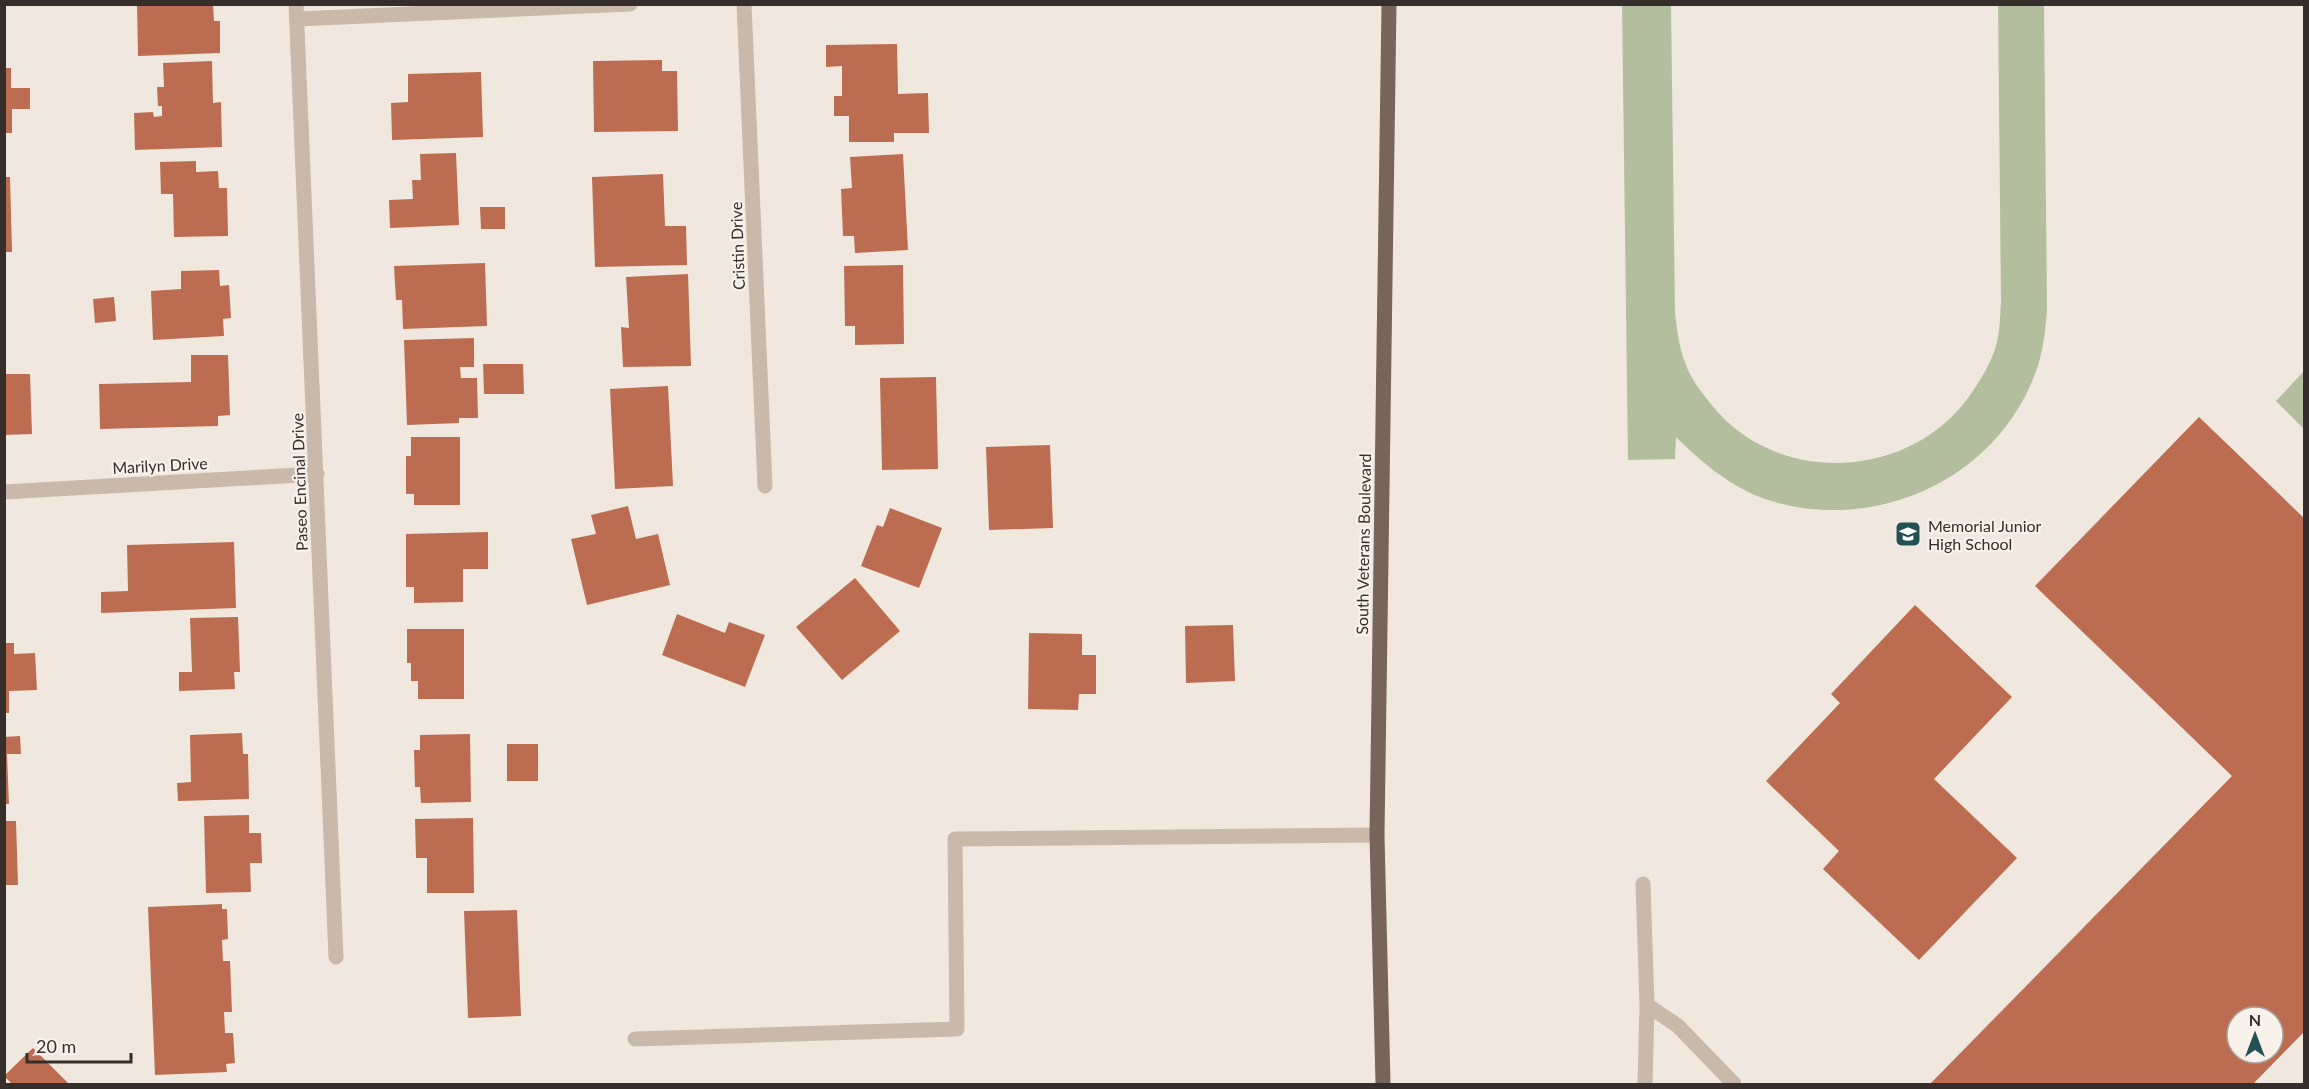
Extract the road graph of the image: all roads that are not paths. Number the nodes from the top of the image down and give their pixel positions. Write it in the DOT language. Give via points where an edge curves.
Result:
graph roads {
  1 [pos="630,4"];
  2 [pos="744,4"];
  3 [pos="1389,4"];
  4 [pos="296,12"];
  5 [pos="317,474"];
  6 [pos="765,486"];
  7 [pos="4,492"];
  8 [pos="1377,835"];
  9 [pos="1643,884"];
  10 [pos="336,957"];
  11 [pos="1647,1005"];
  12 [pos="635,1039"];
  13 [pos="1383,1084"];
  14 [pos="1646,1084"];
  15 [pos="1734,1084"];
  1 -- 4 [label="street"];
  2 -- 6 [label="street, Cristin Drive"];
  3 -- 8 [label="main road, South Veterans Boulevard"];
  4 -- 5 [label="street, Paseo Encinal Drive"];
  5 -- 7 [label="street, Marilyn Drive"];
  5 -- 10 [label="street, Paseo Encinal Drive"];
  8 -- 12 [label="street" via="955,839 957,1029"];
  8 -- 13 [label="main road, South Veterans Boulevard"];
  9 -- 11 [label="street"];
  11 -- 14 [label="street"];
  11 -- 15 [label="street" via="1678,1026"];
}
